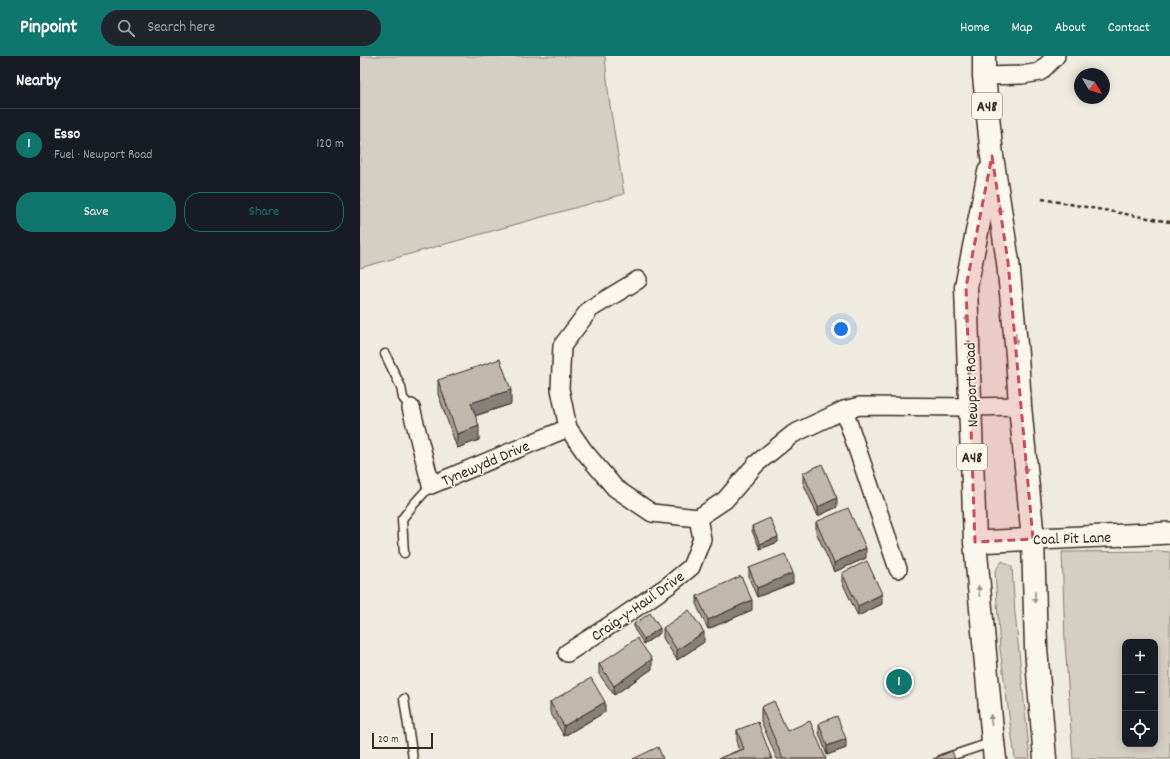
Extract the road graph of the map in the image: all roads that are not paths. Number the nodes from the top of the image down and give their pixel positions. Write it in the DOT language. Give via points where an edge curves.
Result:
graph roads {
  1 [pos="1056,56"];
  2 [pos="984,66"];
  3 [pos="992,156"];
  4 [pos="638,280"];
  5 [pos="385,354"];
  6 [pos="1020,406"];
  7 [pos="971,407"];
  8 [pos="411,408"];
  9 [pos="844,410"];
  10 [pos="568,428"];
  11 [pos="431,485"];
  12 [pos="698,518"];
  13 [pos="1170,533"];
  14 [pos="1033,539"];
  15 [pos="975,542"];
  16 [pos="404,553"];
  17 [pos="898,569"];
  18 [pos="567,652"];
  19 [pos="404,699"];
  20 [pos="994,750"];
  21 [pos="413,759"];
  22 [pos="942,759"];
  23 [pos="1045,759"];
  1 -- 2 [label="street" via="1040,72 1022,75"];
  2 -- 3 [label="main road, Newport Road / A48"];
  3 -- 6 [label="main road, Newport Road / A48, one-way" via="1008,262"];
  7 -- 3 [label="main road, Newport Road / A48, one-way" via="966,287"];
  4 -- 10 [label="street" via="590,309 562,346 560,389"];
  5 -- 8 [label="lane" via="401,387 403,398"];
  6 -- 7 [label="street"];
  6 -- 14 [label="main road, Newport Road / A48, one-way"];
  7 -- 9 [label="street" via="860,406"];
  7 -- 15 [label="main road, Newport Road / A48"];
  8 -- 11 [label="street, Tynewydd Drive"];
  9 -- 12 [label="street" via="793,434 756,464 725,500"];
  9 -- 17 [label="street"];
  10 -- 11 [label="street, Tynewydd Drive"];
  10 -- 12 [label="street" via="615,488 652,513"];
  11 -- 16 [label="lane" via="402,519"];
  12 -- 18 [label="street, Craig-y-Haul Drive" via="702,539 691,567 669,585"];
  13 -- 14 [label="street, Coal Pit Lane"];
  14 -- 15 [label="street, Coal Pit Lane"];
  14 -- 23 [label="main road, Newport Road / A48, one-way" via="1036,648"];
  20 -- 15 [label="main road, Newport Road / A48, one-way"];
  19 -- 21 [label="lane"];
  20 -- 22 [label="lane"];
}
